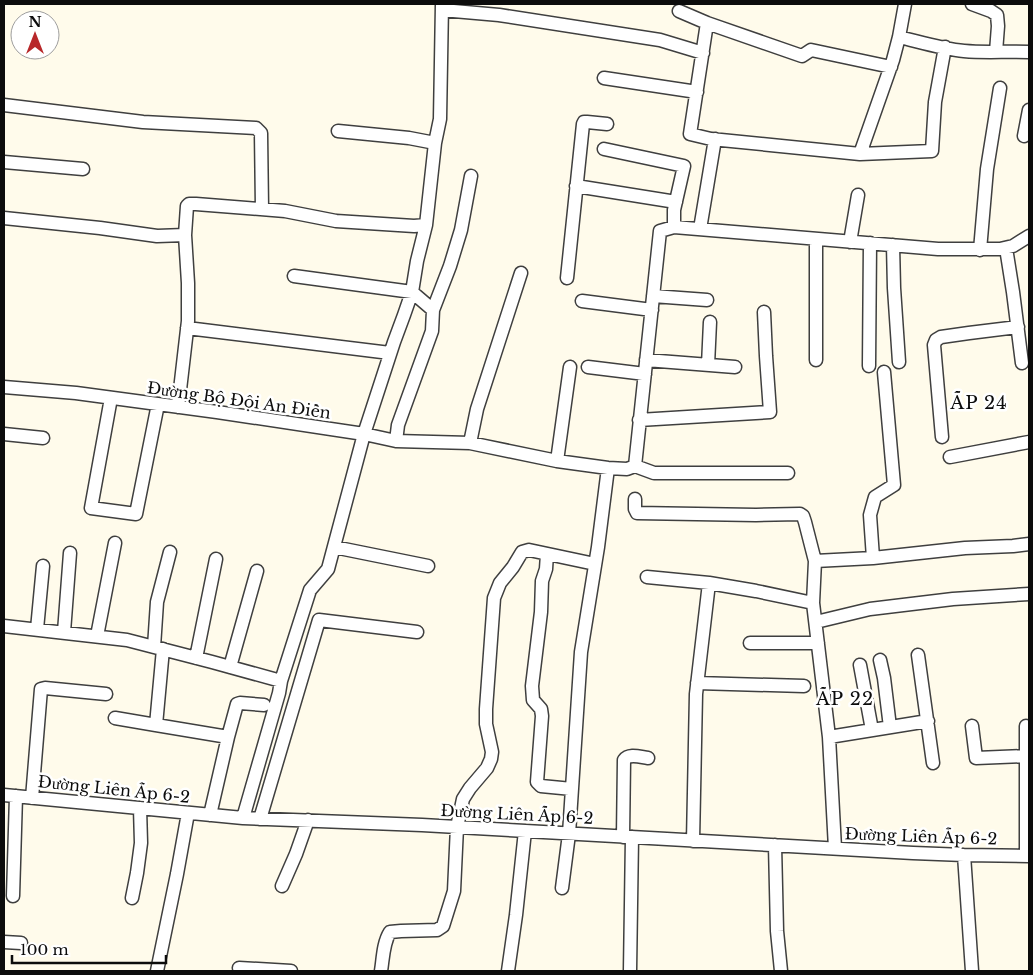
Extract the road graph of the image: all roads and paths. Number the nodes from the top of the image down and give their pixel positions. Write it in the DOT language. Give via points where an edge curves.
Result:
graph roads {
  1 [pos="905,4"];
  2 [pos="972,4"];
  3 [pos="442,7"];
  4 [pos="679,11"];
  5 [pos="707,23"];
  6 [pos="899,37"];
  7 [pos="945,47"];
  8 [pos="996,52"];
  9 [pos="1029,52"];
  10 [pos="703,53"];
  11 [pos="891,67"];
  12 [pos="604,78"];
  13 [pos="1000,88"];
  14 [pos="698,92"];
  15 [pos="4,105"];
  16 [pos="1029,110"];
  17 [pos="607,124"];
  18 [pos="338,131"];
  19 [pos="1024,136"];
  20 [pos="715,139"];
  21 [pos="435,143"];
  22 [pos="604,149"];
  23 [pos="860,154"];
  24 [pos="4,162"];
  25 [pos="83,169"];
  26 [pos="471,176"];
  27 [pos="576,186"];
  28 [pos="858,195"];
  29 [pos="676,202"];
  30 [pos="262,209"];
  31 [pos="4,218"];
  32 [pos="426,225"];
  33 [pos="674,227"];
  34 [pos="700,229"];
  35 [pos="185,235"];
  36 [pos="1029,236"];
  37 [pos="816,239"];
  38 [pos="850,242"];
  39 [pos="870,243"];
  40 [pos="893,245"];
  41 [pos="1006,248"];
  42 [pos="980,250"];
  43 [pos="521,274"];
  44 [pos="294,276"];
  45 [pos="567,278"];
  46 [pos="412,292"];
  47 [pos="653,296"];
  48 [pos="707,300"];
  49 [pos="582,301"];
  50 [pos="433,310"];
  51 [pos="652,310"];
  52 [pos="764,312"];
  53 [pos="710,322"];
  54 [pos="1018,327"];
  55 [pos="187,328"];
  56 [pos="390,353"];
  57 [pos="646,360"];
  58 [pos="816,360"];
  59 [pos="899,362"];
  60 [pos="1022,363"];
  61 [pos="708,365"];
  62 [pos="869,366"];
  63 [pos="570,367"];
  64 [pos="588,367"];
  65 [pos="735,367"];
  66 [pos="884,372"];
  67 [pos="644,374"];
  68 [pos="4,387"];
  69 [pos="111,398"];
  70 [pos="158,404"];
  71 [pos="178,407"];
  72 [pos="640,420"];
  73 [pos="4,434"];
  74 [pos="364,434"];
  75 [pos="942,437"];
  76 [pos="43,438"];
  77 [pos="396,441"];
  78 [pos="1029,442"];
  79 [pos="470,443"];
  80 [pos="950,457"];
  81 [pos="556,461"];
  82 [pos="635,466"];
  83 [pos="608,468"];
  84 [pos="788,473"];
  85 [pos="635,499"];
  86 [pos="115,543"];
  87 [pos="1029,544"];
  88 [pos="334,547"];
  89 [pos="70,552"];
  90 [pos="170,552"];
  91 [pos="547,554"];
  92 [pos="873,558"];
  93 [pos="216,559"];
  94 [pos="814,561"];
  95 [pos="595,564"];
  96 [pos="43,566"];
  97 [pos="428,566"];
  98 [pos="257,571"];
  99 [pos="647,577"];
  100 [pos="709,583"];
  101 [pos="1029,594"];
  102 [pos="813,603"];
  103 [pos="816,622"];
  104 [pos="4,626"];
  105 [pos="37,629"];
  106 [pos="64,632"];
  107 [pos="417,632"];
  108 [pos="97,636"];
  109 [pos="750,643"];
  110 [pos="818,643"];
  111 [pos="159,648"];
  112 [pos="918,655"];
  113 [pos="196,658"];
  114 [pos="880,660"];
  115 [pos="860,665"];
  116 [pos="230,667"];
  117 [pos="281,682"];
  118 [pos="698,683"];
  119 [pos="804,686"];
  120 [pos="106,694"];
  121 [pos="264,706"];
  122 [pos="115,718"];
  123 [pos="928,721"];
  124 [pos="156,725"];
  125 [pos="972,726"];
  126 [pos="1026,726"];
  127 [pos="890,727"];
  128 [pos="872,730"];
  129 [pos="228,737"];
  130 [pos="828,737"];
  131 [pos="1026,756"];
  132 [pos="648,758"];
  133 [pos="933,764"];
  134 [pos="572,789"];
  135 [pos="10,796"];
  136 [pos="32,798"];
  137 [pos="140,808"];
  138 [pos="188,813"];
  139 [pos="210,815"];
  140 [pos="243,818"];
  141 [pos="260,819"];
  142 [pos="308,820"];
  143 [pos="457,827"];
  144 [pos="525,831"];
  145 [pos="569,834"];
  146 [pos="628,837"];
  147 [pos="694,840"];
  148 [pos="775,845"];
  149 [pos="834,848"];
  150 [pos="964,855"];
  151 [pos="1028,856"];
  152 [pos="282,886"];
  153 [pos="562,888"];
  154 [pos="13,896"];
  155 [pos="132,898"];
  156 [pos="4,942"];
  157 [pos="21,943"];
  158 [pos="239,968"];
  159 [pos="157,971"];
  160 [pos="270,971"];
  161 [pos="292,971"];
  162 [pos="381,971"];
  163 [pos="508,971"];
  164 [pos="630,971"];
  165 [pos="781,971"];
  166 [pos="972,971"];
  1 -- 6 [label="street"];
  2 -- 8 [label="street" via="997,15"];
  3 -- 10 [label="street" via="660,40"];
  3 -- 21 [label="street" via="440,119"];
  4 -- 5 [label="street"];
  5 -- 10 [label="street"];
  5 -- 11 [label="street" via="802,56 811,50"];
  6 -- 7 [label="street"];
  6 -- 11 [label="street"];
  7 -- 8 [label="street"];
  7 -- 23 [label="street" via="935,102 932,151"];
  8 -- 9 [label="street"];
  10 -- 14 [label="street"];
  11 -- 23 [label="street"];
  12 -- 14 [label="street"];
  13 -- 42 [label="street" via="987,169"];
  14 -- 20 [label="street" via="690,134"];
  15 -- 30 [label="street" via="143,122 256,128 261,133"];
  16 -- 19 [label="street"];
  17 -- 27 [label="street" via="583,124"];
  18 -- 21 [label="street"];
  20 -- 23 [label="street"];
  20 -- 34 [label="street"];
  21 -- 32 [label="street"];
  22 -- 29 [label="street" via="684,166"];
  24 -- 25 [label="street"];
  26 -- 50 [label="street" via="461,230"];
  27 -- 29 [label="street"];
  27 -- 45 [label="street"];
  28 -- 38 [label="street"];
  29 -- 33 [label="street"];
  30 -- 32 [label="street" via="336,221"];
  30 -- 35 [label="street" via="189,204"];
  31 -- 35 [label="street" via="157,236"];
  32 -- 46 [label="street"];
  33 -- 34 [label="street"];
  33 -- 47 [label="street" via="660,231"];
  34 -- 37 [label="street"];
  35 -- 55 [label="street"];
  36 -- 41 [label="street"];
  37 -- 38 [label="street"];
  37 -- 58 [label="street"];
  38 -- 39 [label="street"];
  39 -- 40 [label="street"];
  39 -- 62 [label="street"];
  40 -- 42 [label="street"];
  40 -- 59 [label="street"];
  41 -- 42 [label="street"];
  41 -- 54 [label="street"];
  43 -- 79 [label="street" via="477,409"];
  44 -- 46 [label="street"];
  46 -- 50 [label="street"];
  46 -- 56 [label="street"];
  47 -- 48 [label="street"];
  47 -- 51 [label="street"];
  49 -- 51 [label="street"];
  50 -- 77 [label="street" via="432,331 398,425"];
  51 -- 57 [label="street"];
  52 -- 72 [label="street" via="770,412"];
  53 -- 61 [label="street"];
  54 -- 60 [label="street"];
  54 -- 75 [label="street" via="951,336 934,342"];
  55 -- 56 [label="street"];
  55 -- 71 [label="street"];
  56 -- 74 [label="street"];
  57 -- 61 [label="street"];
  57 -- 67 [label="street"];
  61 -- 65 [label="street"];
  63 -- 81 [label="street"];
  64 -- 67 [label="street"];
  66 -- 92 [label="street" via="894,486 875,497 870,515"];
  67 -- 72 [label="street"];
  68 -- 69 [label="street, Đường Bộ Đội An Điền"];
  69 -- 70 [label="street, Đường Bộ Đội An Điền"];
  69 -- 70 [label="street" via="92,508 136,514"];
  70 -- 71 [label="street, Đường Bộ Đội An Điền"];
  71 -- 74 [label="street, Đường Bộ Đội An Điền"];
  72 -- 82 [label="street"];
  73 -- 76 [label="street"];
  74 -- 77 [label="street, Đường Bộ Đội An Điền"];
  74 -- 88 [label="street"];
  77 -- 79 [label="street, Đường Bộ Đội An Điền"];
  78 -- 80 [label="street"];
  79 -- 81 [label="street, Đường Bộ Đội An Điền"];
  81 -- 83 [label="street, Đường Bộ Đội An Điền"];
  82 -- 83 [label="street, Đường Bộ Đội An Điền"];
  82 -- 84 [label="street, Đường Bộ Đội An Điền" via="654,472"];
  83 -- 95 [label="street"];
  85 -- 94 [label="street" via="637,513 800,514 805,522"];
  86 -- 108 [label="street"];
  87 -- 92 [label="street" via="956,548"];
  88 -- 97 [label="street"];
  88 -- 117 [label="street" via="328,569 310,590"];
  89 -- 106 [label="street"];
  90 -- 111 [label="street" via="157,602"];
  91 -- 95 [label="street"];
  91 -- 134 [label="street" via="533,680 534,700 542,716 537,782 540,786"];
  91 -- 143 [label="street" via="522,551 498,587 486,709 492,755 487,768 465,794"];
  92 -- 94 [label="street"];
  93 -- 113 [label="street"];
  94 -- 102 [label="street"];
  95 -- 134 [label="street" via="581,652"];
  96 -- 105 [label="street"];
  98 -- 116 [label="street"];
  99 -- 100 [label="street"];
  100 -- 102 [label="street"];
  100 -- 118 [label="street"];
  101 -- 103 [label="street" via="870,609"];
  102 -- 103 [label="street"];
  103 -- 110 [label="street"];
  104 -- 105 [label="street"];
  105 -- 106 [label="street"];
  106 -- 108 [label="street"];
  107 -- 141 [label="street" via="319,620"];
  108 -- 111 [label="street"];
  109 -- 110 [label="street"];
  110 -- 130 [label="street"];
  111 -- 113 [label="street"];
  111 -- 124 [label="street"];
  112 -- 123 [label="street"];
  113 -- 116 [label="street"];
  114 -- 127 [label="street"];
  115 -- 128 [label="street"];
  116 -- 117 [label="street"];
  117 -- 140 [label="street"];
  118 -- 119 [label="street"];
  118 -- 147 [label="street"];
  120 -- 136 [label="street" via="41,689"];
  121 -- 129 [label="street" via="238,703"];
  122 -- 124 [label="street"];
  123 -- 127 [label="street"];
  123 -- 133 [label="street"];
  124 -- 129 [label="street"];
  125 -- 131 [label="street" via="976,758"];
  126 -- 131 [label="street"];
  127 -- 128 [label="street"];
  128 -- 130 [label="street"];
  129 -- 139 [label="street"];
  130 -- 149 [label="street"];
  131 -- 151 [label="street"];
  132 -- 146 [label="street" via="627,756 624,760"];
  134 -- 145 [label="street"];
  135 -- 136 [label="street, Đường Liên Ấp 6-2"];
  135 -- 154 [label="street"];
  136 -- 137 [label="street, Đường Liên Ấp 6-2"];
  137 -- 138 [label="street, Đường Liên Ấp 6-2"];
  137 -- 155 [label="street" via="141,843"];
  138 -- 139 [label="street, Đường Liên Ấp 6-2"];
  138 -- 159 [label="street"];
  139 -- 140 [label="street, Đường Liên Ấp 6-2"];
  140 -- 141 [label="street, Đường Liên Ấp 6-2"];
  141 -- 142 [label="street, Đường Liên Ấp 6-2"];
  142 -- 143 [label="street, Đường Liên Ấp 6-2"];
  142 -- 152 [label="street"];
  143 -- 144 [label="street, Đường Liên Ấp 6-2"];
  143 -- 162 [label="street" via="454,891 443,926 437,930 390,932"];
  144 -- 145 [label="street, Đường Liên Ấp 6-2"];
  144 -- 163 [label="street"];
  145 -- 146 [label="street, Đường Liên Ấp 6-2"];
  145 -- 153 [label="street"];
  146 -- 147 [label="street, Đường Liên Ấp 6-2"];
  146 -- 164 [label="street"];
  147 -- 148 [label="street, Đường Liên Ấp 6-2"];
  148 -- 149 [label="street, Đường Liên Ấp 6-2"];
  148 -- 165 [label="street"];
  149 -- 150 [label="street, Đường Liên Ấp 6-2"];
  150 -- 151 [label="street, Đường Liên Ấp 6-2"];
  150 -- 166 [label="street"];
  156 -- 157 [label="street"];
  158 -- 160 [label="street"];
  160 -- 161 [label="street"];
}
